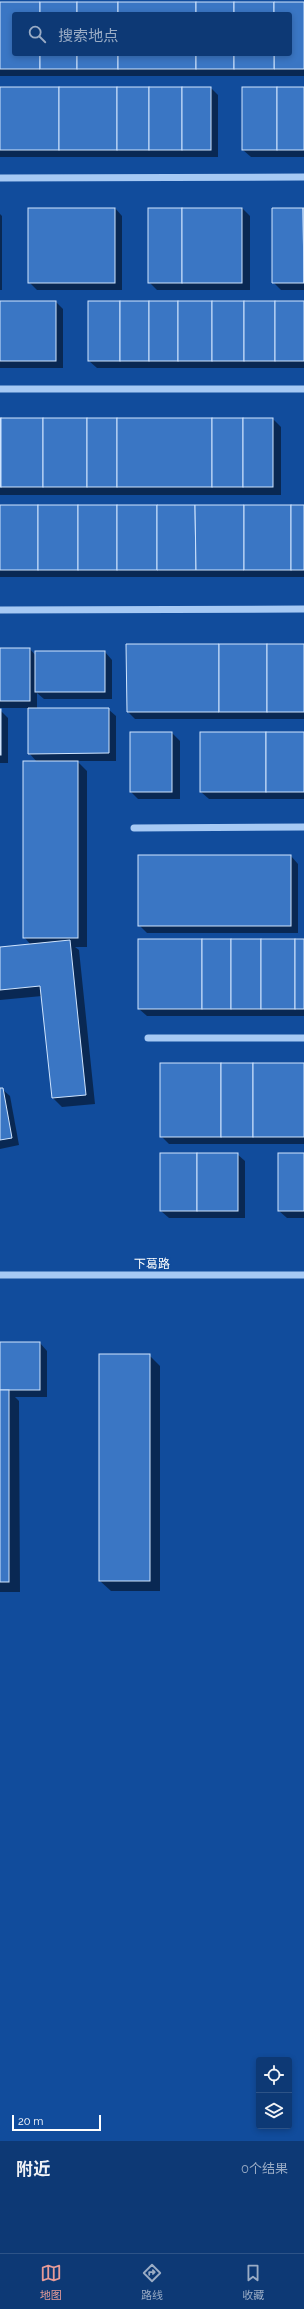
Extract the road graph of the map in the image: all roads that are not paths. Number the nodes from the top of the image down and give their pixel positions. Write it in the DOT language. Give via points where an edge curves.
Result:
graph roads {
  1 [pos="0,178"];
  2 [pos="304,178"];
  3 [pos="0,389"];
  4 [pos="304,389"];
  5 [pos="304,609"];
  6 [pos="0,610"];
  7 [pos="134,828"];
  8 [pos="304,828"];
  9 [pos="148,1038"];
  10 [pos="304,1038"];
  11 [pos="0,1275"];
  12 [pos="304,1275"];
  1 -- 2 [label="street"];
  3 -- 4 [label="street"];
  5 -- 6 [label="street"];
  7 -- 8 [label="street"];
  9 -- 10 [label="street"];
  11 -- 12 [label="street, 下葛路"];
}
